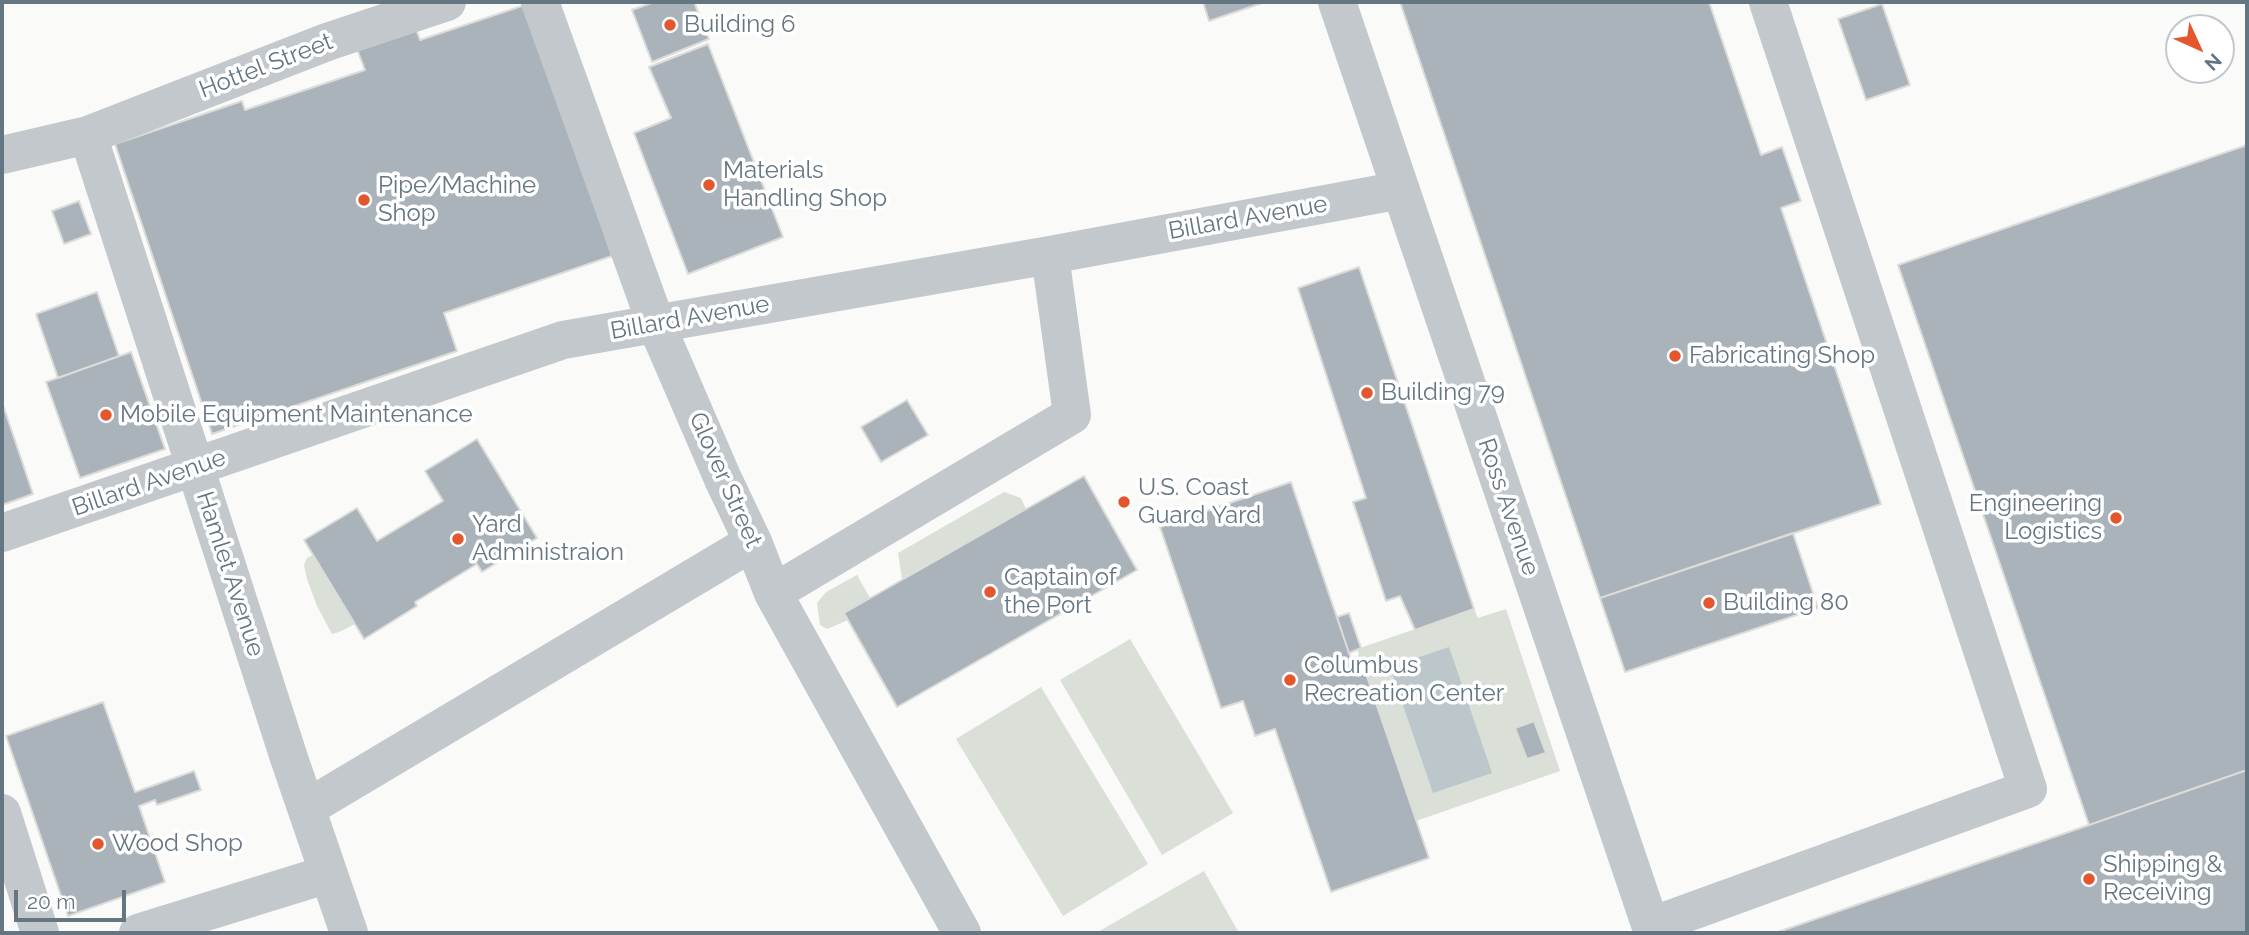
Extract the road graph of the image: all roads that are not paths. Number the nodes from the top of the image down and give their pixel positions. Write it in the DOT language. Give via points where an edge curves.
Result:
graph roads {
  1 [pos="447,2"];
  2 [pos="540,2"];
  3 [pos="1337,2"];
  4 [pos="1768,2"];
  5 [pos="88,135"];
  6 [pos="2,155"];
  7 [pos="1401,190"];
  8 [pos="1050,255"];
  9 [pos="656,324"];
  10 [pos="196,467"];
  11 [pos="2,533"];
  12 [pos="753,542"];
  13 [pos="773,593"];
  14 [pos="307,808"];
  15 [pos="2,813"];
  16 [pos="328,874"];
  17 [pos="1652,930"];
  18 [pos="40,933"];
  19 [pos="138,933"];
  20 [pos="349,933"];
  21 [pos="962,933"];
  1 -- 5 [label="street, Hottel Street" via="327,42"];
  2 -- 9 [label="street, Glover Street"];
  3 -- 7 [label="street, Ross Avenue"];
  4 -- 17 [label="street" via="2028,789"];
  5 -- 6 [label="street, Hottel Street"];
  5 -- 10 [label="street, Hamlet Avenue"];
  7 -- 8 [label="street, Billard Avenue"];
  7 -- 17 [label="street, Ross Avenue"];
  8 -- 9 [label="street, Billard Avenue"];
  8 -- 13 [label="street" via="1072,415"];
  9 -- 10 [label="street, Billard Avenue" via="563,340"];
  9 -- 12 [label="street, Glover Street"];
  10 -- 11 [label="street, Billard Avenue"];
  10 -- 14 [label="street, Hamlet Avenue"];
  12 -- 13 [label="street, Glover Street"];
  12 -- 14 [label="street"];
  13 -- 21 [label="street, Glover Street"];
  14 -- 16 [label="street, Hamlet Avenue"];
  15 -- 18 [label="street"];
  16 -- 19 [label="street"];
  16 -- 20 [label="street, Hamlet Avenue"];
}
